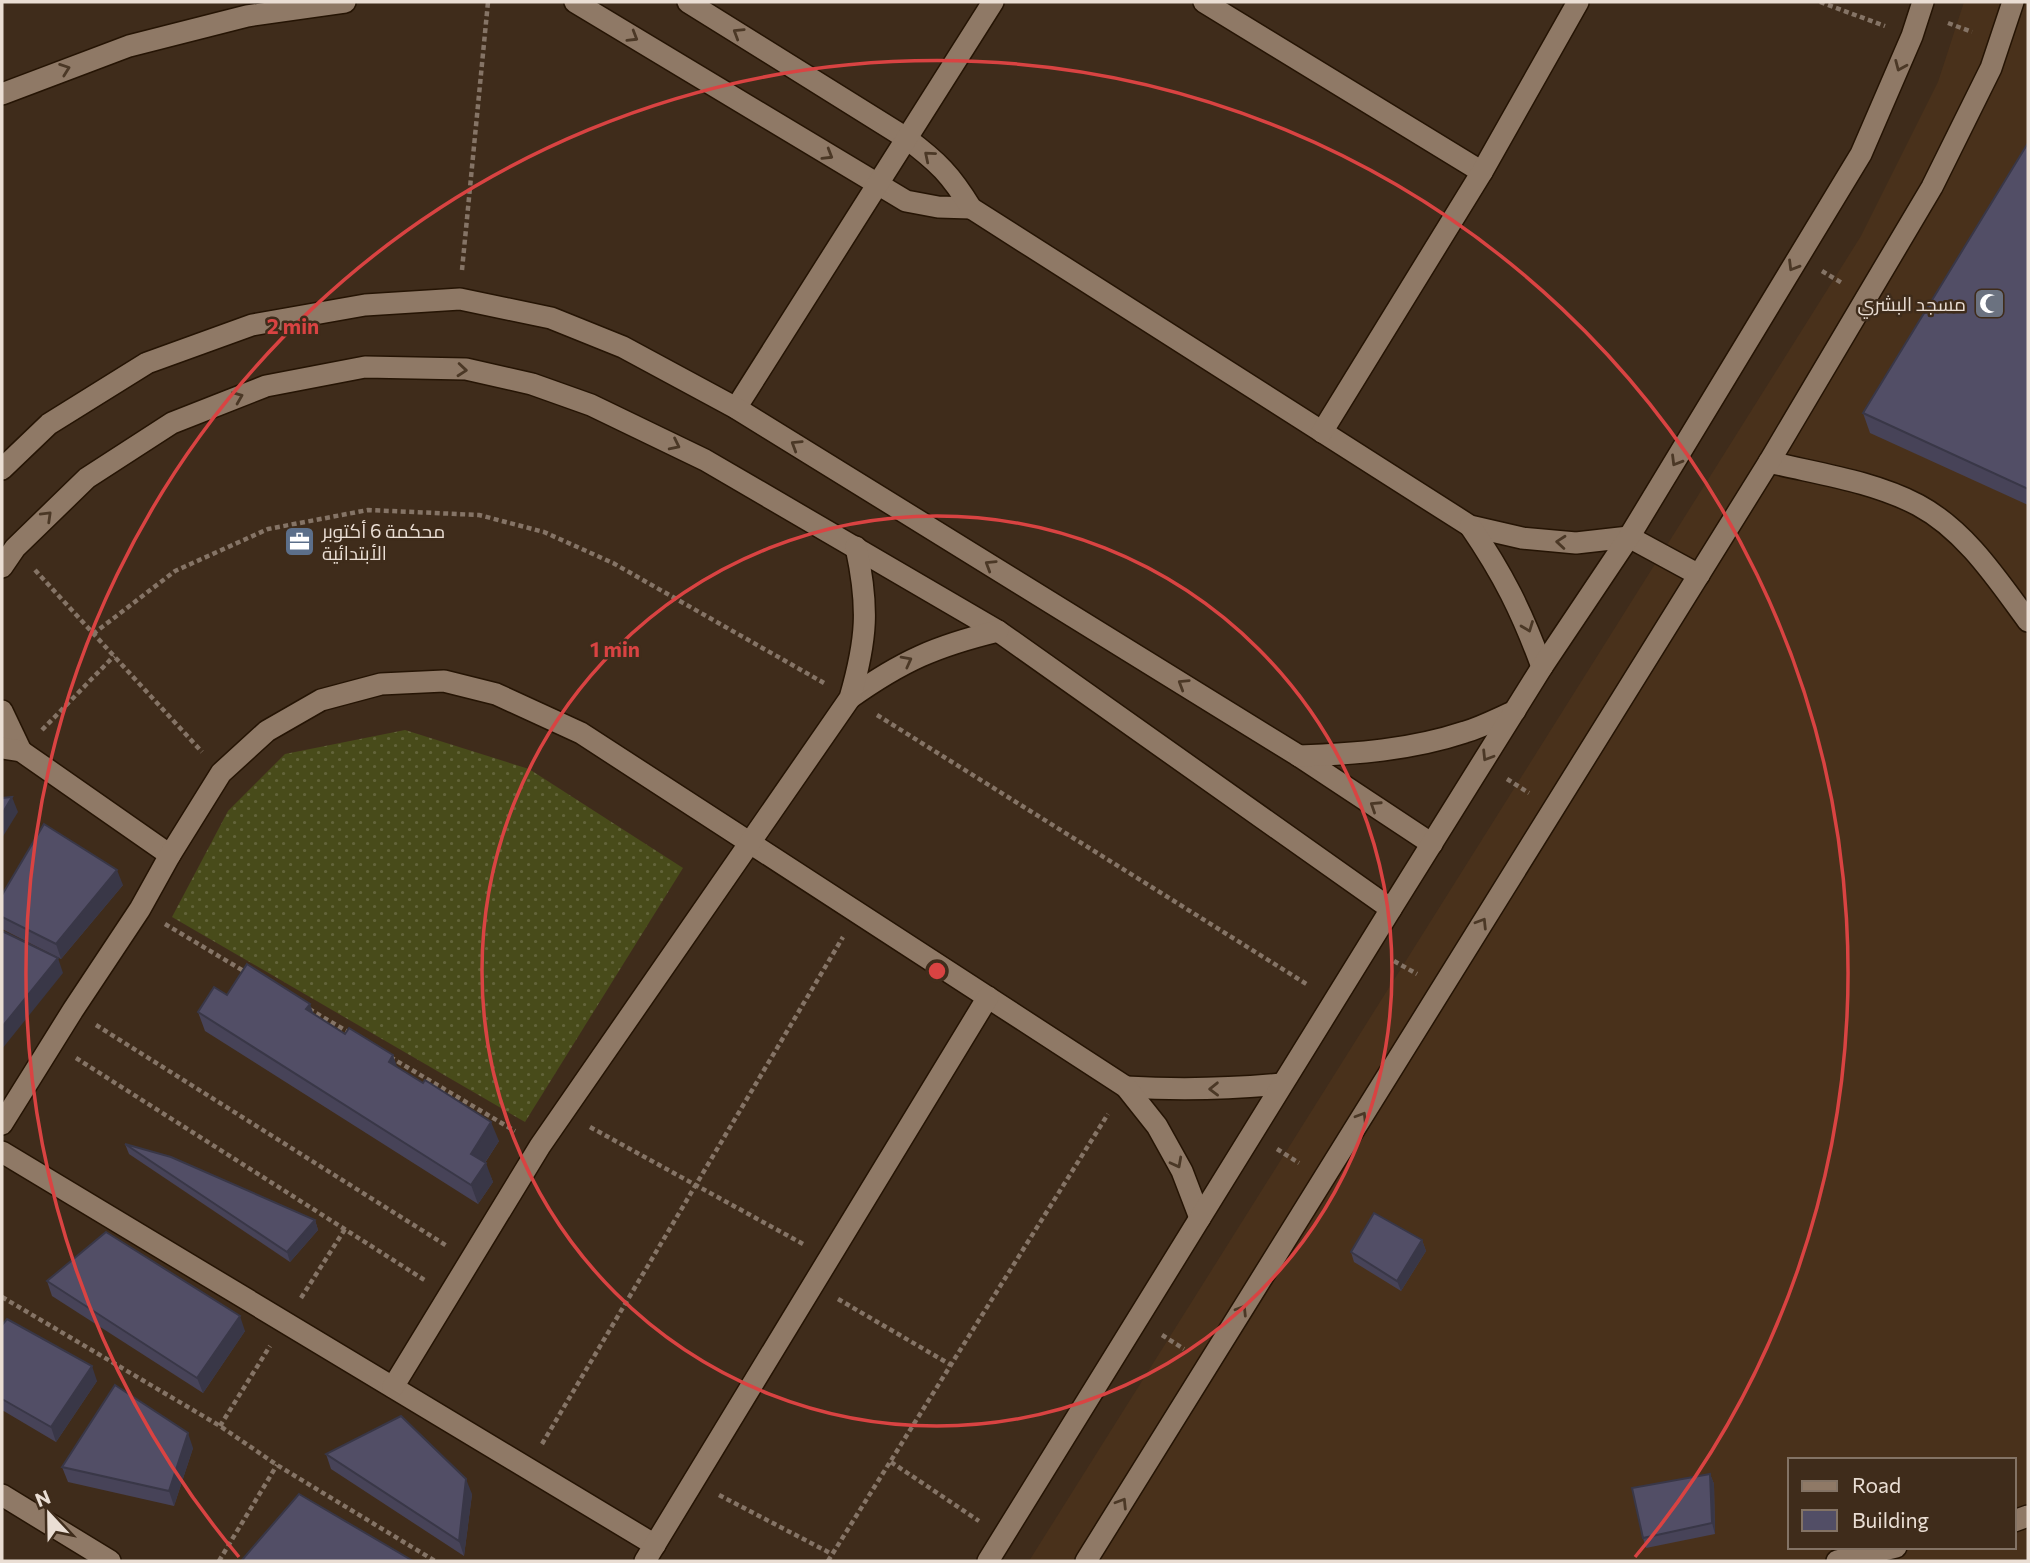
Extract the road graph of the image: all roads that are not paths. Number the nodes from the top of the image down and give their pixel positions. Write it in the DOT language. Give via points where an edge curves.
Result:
graph roads {
  1 [pos="345,2"];
  2 [pos="575,2"];
  3 [pos="688,2"];
  4 [pos="993,2"];
  5 [pos="1204,2"];
  6 [pos="1578,2"];
  7 [pos="2013,2"];
  8 [pos="1921,7"];
  9 [pos="2,94"];
  10 [pos="906,138"];
  11 [pos="1482,172"];
  12 [pos="877,185"];
  13 [pos="971,208"];
  14 [pos="736,408"];
  15 [pos="1322,432"];
  16 [pos="1769,462"];
  17 [pos="2,469"];
  18 [pos="1470,526"];
  19 [pos="1629,537"];
  20 [pos="856,547"];
  21 [pos="2,567"];
  22 [pos="1699,575"];
  23 [pos="2028,621"];
  24 [pos="998,631"];
  25 [pos="1542,667"];
  26 [pos="850,698"];
  27 [pos="1515,711"];
  28 [pos="2,712"];
  29 [pos="12,749"];
  30 [pos="1299,756"];
  31 [pos="749,843"];
  32 [pos="1432,844"];
  33 [pos="170,855"];
  34 [pos="1391,909"];
  35 [pos="988,997"];
  36 [pos="1282,1084"];
  37 [pos="1126,1087"];
  38 [pos="2,1124"];
  39 [pos="2,1152"];
  40 [pos="1200,1218"];
  41 [pos="393,1387"];
  42 [pos="2,1495"];
  43 [pos="1888,1549"];
  44 [pos="650,1553"];
  45 [pos="110,1561"];
  46 [pos="988,1561"];
  47 [pos="1086,1561"];
  48 [pos="1838,1561"];
  9 -- 1 [label="street, one-way" via="129,46 247,16"];
  2 -- 12 [label="street, one-way"];
  10 -- 3 [label="street, one-way"];
  4 -- 10 [label="street"];
  5 -- 11 [label="street"];
  6 -- 11 [label="street"];
  7 -- 16 [label="street" via="1991,68 1932,187"];
  8 -- 19 [label="street, one-way" via="1861,154"];
  10 -- 12 [label="street"];
  13 -- 10 [label="street, one-way" via="954,179"];
  11 -- 15 [label="street"];
  12 -- 13 [label="street" via="906,201"];
  12 -- 14 [label="street"];
  13 -- 15 [label="street"];
  14 -- 17 [label="street" via="623,347 551,318 460,299 365,305 252,325 147,363 49,424"];
  30 -- 14 [label="street, one-way"];
  15 -- 18 [label="street"];
  16 -- 22 [label="street"];
  16 -- 23 [label="street" via="1874,487 1919,506 1959,536"];
  19 -- 18 [label="street, one-way" via="1576,543 1522,538"];
  18 -- 25 [label="street, one-way" via="1500,570"];
  19 -- 22 [label="street"];
  19 -- 25 [label="street"];
  21 -- 20 [label="street, one-way" via="15,548 87,478 172,423 266,386 365,368 466,369 532,384 592,405 705,460"];
  20 -- 24 [label="street"];
  20 -- 26 [label="street" via="865,623"];
  47 -- 22 [label="street, one-way"];
  26 -- 24 [label="street, one-way" via="919,655"];
  24 -- 34 [label="street"];
  25 -- 27 [label="street"];
  26 -- 31 [label="street"];
  27 -- 30 [label="street" via="1465,732 1410,746"];
  27 -- 32 [label="street, one-way"];
  28 -- 29 [label="street"];
  29 -- 33 [label="street"];
  32 -- 30 [label="street, one-way"];
  31 -- 33 [label="street" via="581,733 496,694 443,681 381,684 321,701 267,731 221,773"];
  31 -- 35 [label="street"];
  31 -- 41 [label="street" via="540,1146"];
  32 -- 34 [label="street"];
  33 -- 38 [label="street"];
  34 -- 36 [label="street"];
  35 -- 37 [label="street"];
  35 -- 44 [label="street"];
  36 -- 37 [label="street, one-way" via="1230,1089"];
  36 -- 40 [label="street"];
  37 -- 40 [label="street, one-way" via="1157,1126 1182,1171"];
  39 -- 41 [label="street"];
  40 -- 46 [label="street"];
  41 -- 44 [label="street" via="528,1468"];
  42 -- 45 [label="street"];
  43 -- 48 [label="street"];
}
